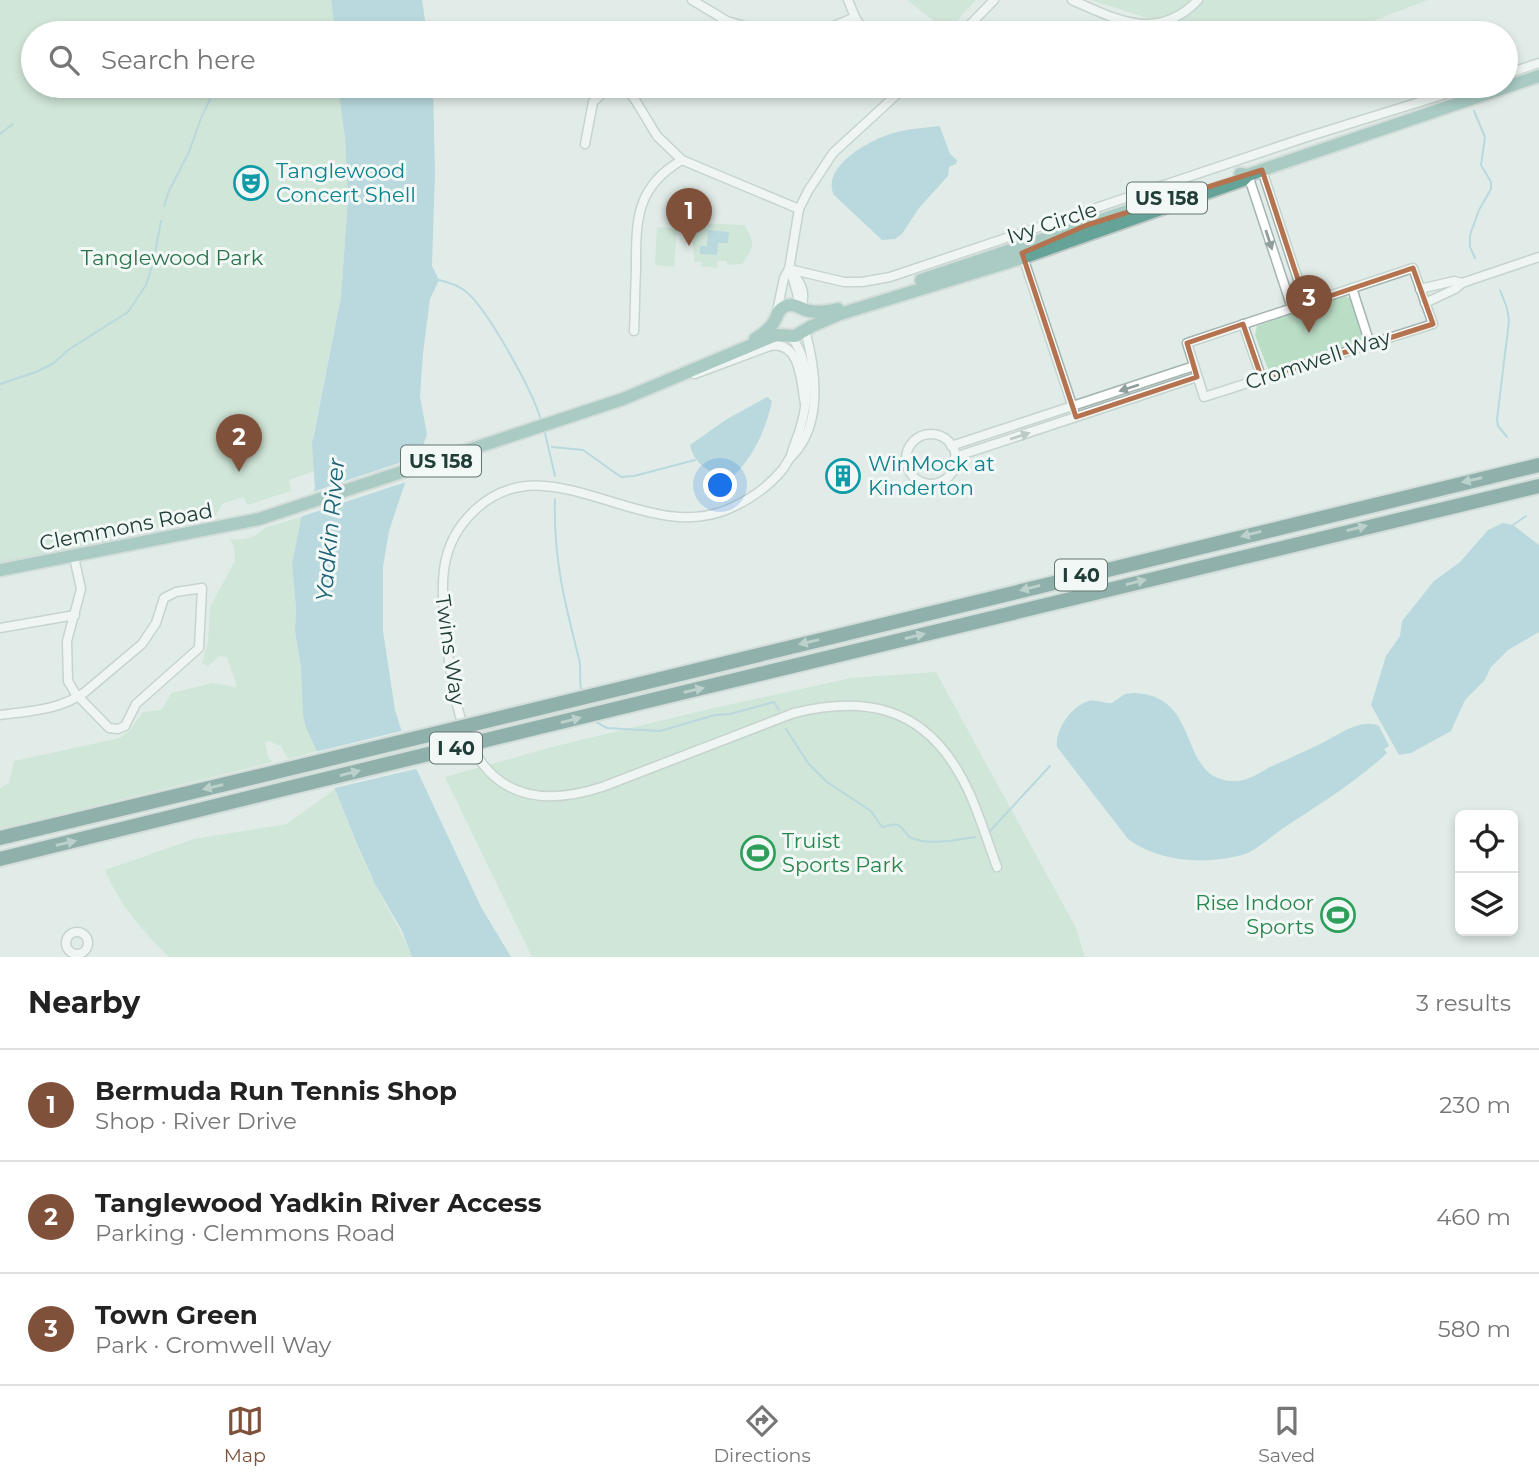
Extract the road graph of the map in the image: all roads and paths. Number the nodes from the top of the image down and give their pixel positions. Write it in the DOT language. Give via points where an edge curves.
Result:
graph roads {
  1 [pos="692,0"];
  2 [pos="848,0"];
  3 [pos="993,0"];
  4 [pos="1072,0"];
  5 [pos="1198,0"];
  6 [pos="855,17"];
  7 [pos="727,21"];
  8 [pos="846,21"];
  9 [pos="858,21"];
  10 [pos="973,21"];
  11 [pos="1124,21"];
  12 [pos="1165,21"];
  13 [pos="1539,63"];
  14 [pos="1518,70"];
  15 [pos="1539,76"];
  16 [pos="1518,83"];
  17 [pos="596,98"];
  18 [pos="634,98"];
  19 [pos="893,98"];
  20 [pos="1432,98"];
  21 [pos="1474,98"];
  22 [pos="585,144"];
  23 [pos="682,160"];
  24 [pos="1262,170"];
  25 [pos="1248,175"];
  26 [pos="799,209"];
  27 [pos="1087,225"];
  28 [pos="1539,257"];
  29 [pos="1022,258"];
  30 [pos="789,269"];
  31 [pos="1462,283"];
  32 [pos="1352,288"];
  33 [pos="1420,289"];
  34 [pos="1306,303"];
  35 [pos="1425,303"];
  36 [pos="1292,308"];
  37 [pos="802,309"];
  38 [pos="776,317"];
  39 [pos="1243,324"];
  40 [pos="805,330"];
  41 [pos="634,331"];
  42 [pos="787,336"];
  43 [pos="1370,344"];
  44 [pos="737,351"];
  45 [pos="1194,366"];
  46 [pos="1198,377"];
  47 [pos="1262,379"];
  48 [pos="652,388"];
  49 [pos="804,404"];
  50 [pos="1072,407"];
  51 [pos="1076,417"];
  52 [pos="951,446"];
  53 [pos="791,456"];
  54 [pos="955,457"];
  55 [pos="1539,465"];
  56 [pos="1539,486"];
  57 [pos="74,557"];
  58 [pos="0,570"];
  59 [pos="75,615"];
  60 [pos="0,628"];
  61 [pos="79,697"];
  62 [pos="0,715"];
  63 [pos="0,838"];
  64 [pos="0,859"];
  65 [pos="997,867"];
  66 [pos="67,949"];
  67 [pos="58,957"];
  1 -- 7 [label="street"];
  2 -- 6 [label="street"];
  3 -- 10 [label="street"];
  4 -- 11 [label="street"];
  5 -- 12 [label="street" via="1183,14"];
  6 -- 8 [label="street"];
  6 -- 9 [label="street"];
  13 -- 14 [label="street"];
  15 -- 16 [label="main road, US 158"];
  17 -- 22 [label="street"];
  18 -- 23 [label="street" via="657,136"];
  19 -- 26 [label="street" via="823,164"];
  20 -- 30 [label="street, Ivy Circle" via="890,276 844,282"];
  21 -- 24 [label="main road, US 158"];
  23 -- 26 [label="street"];
  23 -- 41 [label="street" via="660,176 641,205 636,225"];
  24 -- 25 [label="main road, US 158"];
  24 -- 34 [label="street"];
  25 -- 27 [label="main road, US 158" via="1224,178"];
  25 -- 29 [label="main road, US 158"];
  25 -- 36 [label="street, one-way"];
  26 -- 30 [label="street"];
  27 -- 29 [label="street" via="1022,253"];
  27 -- 37 [label="main road, US 158" via="840,308"];
  28 -- 31 [label="street"];
  29 -- 40 [label="main road, US 158" via="873,303"];
  29 -- 50 [label="street"];
  30 -- 37 [label="street"];
  30 -- 38 [label="street"];
  31 -- 33 [label="street"];
  31 -- 35 [label="street"];
  32 -- 33 [label="street" via="1413,268"];
  32 -- 34 [label="street"];
  32 -- 43 [label="street"];
  33 -- 35 [label="street"];
  34 -- 36 [label="street"];
  35 -- 43 [label="street, Cromwell Way" via="1433,324"];
  36 -- 39 [label="street"];
  37 -- 38 [label="main road" via="789,305"];
  37 -- 40 [label="main road" via="808,322"];
  38 -- 42 [label="main road" via="777,328"];
  38 -- 44 [label="main road, US 158" via="764,333"];
  39 -- 45 [label="street" via="1187,343"];
  39 -- 47 [label="street"];
  40 -- 42 [label="main road"];
  40 -- 53 [label="street, Twins Way" via="813,363 814,404 803,440"];
  42 -- 44 [label="main road, US 158"];
  42 -- 49 [label="street, Twins Way" via="799,349 806,370"];
  43 -- 47 [label="street, Cromwell Way"];
  44 -- 48 [label="main road, US 158"];
  45 -- 46 [label="street"];
  45 -- 50 [label="street, one-way"];
  46 -- 47 [label="street, Cromwell Way" via="1204,397"];
  46 -- 51 [label="street"];
  48 -- 49 [label="street, Twins Way" via="779,345 790,350 796,361"];
  48 -- 57 [label="main road, Clemmons Road / US 158" via="258,519"];
  49 -- 53 [label="street, Twins Way"];
  50 -- 51 [label="street"];
  50 -- 52 [label="street"];
  54 -- 51 [label="street, one-way"];
  52 -- 54 [label="street"];
  52 -- 54 [label="street" via="937,436 920,437 908,450 907,467 918,481 936,484 950,474"];
  53 -- 65 [label="street, Twins Way" via="762,489 732,508 699,517 670,518 538,484 518,487 477,507 449,545 442,585 453,688 468,744 497,778 519,791 557,797 602,787 793,713 845,704 868,706 894,713 941,746 960,774"];
  55 -- 63 [label="highway, I 40, one-way, bridge"];
  64 -- 56 [label="highway, I 40, one-way, bridge"];
  57 -- 58 [label="main road, Clemmons Road / US 158"];
  57 -- 59 [label="street" via="81,589"];
  59 -- 60 [label="street"];
  59 -- 61 [label="street" via="67,669 68,681"];
  61 -- 61 [label="street" via="109,728 125,726 136,704 199,648 202,588 166,596 156,623 138,649"];
  61 -- 62 [label="street" via="55,707"];
  66 -- 67 [label="street"];
}
